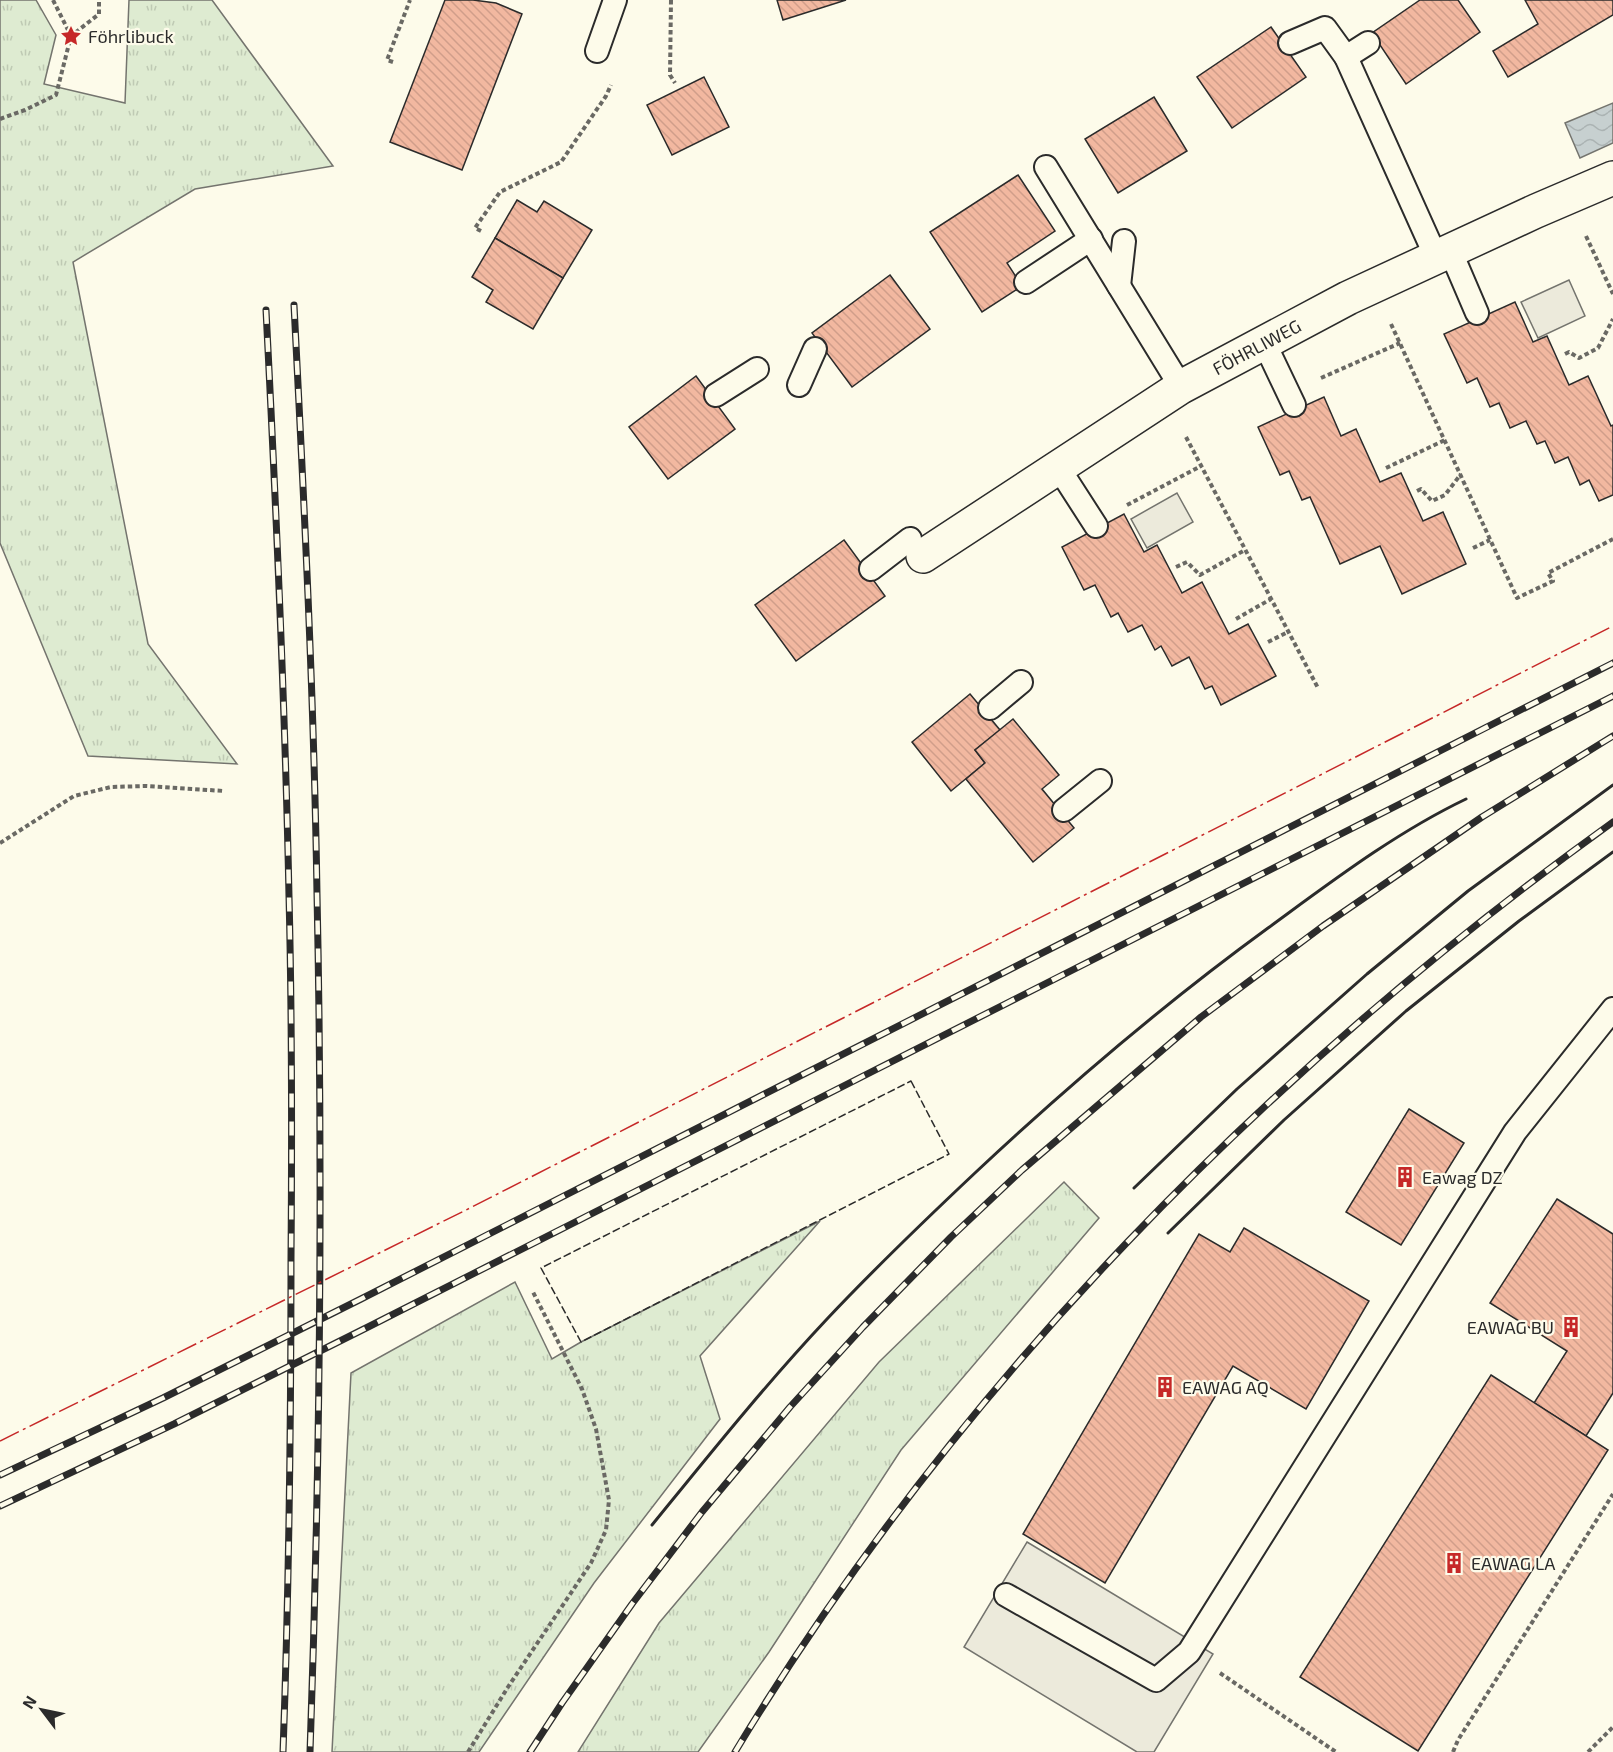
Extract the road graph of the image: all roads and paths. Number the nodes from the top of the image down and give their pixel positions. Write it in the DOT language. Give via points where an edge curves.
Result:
graph roads {
  1 [pos="53,0"];
  2 [pos="99,0"];
  3 [pos="410,0"];
  4 [pos="615,0"];
  5 [pos="671,0"];
  6 [pos="71,36"];
  7 [pos="1290,43"];
  8 [pos="1368,43"];
  9 [pos="597,51"];
  10 [pos="1346,57"];
  11 [pos="393,62"];
  12 [pos="615,76"];
  13 [pos="675,83"];
  14 [pos="0,119"];
  15 [pos="1046,167"];
  16 [pos="1613,178"];
  17 [pos="481,231"];
  18 [pos="1584,232"];
  19 [pos="1091,239"];
  20 [pos="1124,241"];
  21 [pos="1443,254"];
  22 [pos="1026,282"];
  23 [pos="1119,286"];
  24 [pos="1613,294"];
  25 [pos="1477,313"];
  26 [pos="1613,319"];
  27 [pos="1390,322"];
  28 [pos="1264,342"];
  29 [pos="1400,343"];
  30 [pos="815,349"];
  31 [pos="1565,354"];
  32 [pos="757,369"];
  33 [pos="799,385"];
  34 [pos="1181,387"];
  35 [pos="716,395"];
  36 [pos="1291,399"];
  37 [pos="1182,429"];
  38 [pos="1445,440"];
  39 [pos="1201,466"];
  40 [pos="1058,468"];
  41 [pos="1386,468"];
  42 [pos="1461,474"];
  43 [pos="1417,491"];
  44 [pos="1095,524"];
  45 [pos="1613,539"];
  46 [pos="1490,540"];
  47 [pos="917,547"];
  48 [pos="1473,548"];
  49 [pos="1245,550"];
  50 [pos="1176,567"];
  51 [pos="872,569"];
  52 [pos="1271,599"];
  53 [pos="1236,619"];
  54 [pos="1288,632"];
  55 [pos="1268,642"];
  56 [pos="1022,682"];
  57 [pos="1317,688"];
  58 [pos="990,708"];
  59 [pos="1100,781"];
  60 [pos="224,791"];
  61 [pos="1064,810"];
  62 [pos="0,843"];
  63 [pos="1613,1009"];
  64 [pos="533,1292"];
  65 [pos="1613,1494"];
  66 [pos="1006,1595"];
  67 [pos="1189,1652"];
  68 [pos="1613,1727"];
  69 [pos="468,1752"];
  70 [pos="1336,1752"];
  71 [pos="1453,1752"];
  72 [pos="1588,1752"];
  1 -- 6 [label="path"];
  2 -- 6 [label="path" via="99,14"];
  3 -- 11 [label="path" via="387,60"];
  4 -- 9 [label="lane"];
  5 -- 13 [label="path" via="670,75"];
  6 -- 14 [label="path" via="56,95"];
  7 -- 10 [label="lane" via="1325,28"];
  8 -- 10 [label="lane"];
  10 -- 21 [label="lane"];
  12 -- 17 [label="path" via="606,96 561,162 500,192 475,228"];
  15 -- 19 [label="lane"];
  16 -- 21 [label="street, FÖHRLIWEG"];
  18 -- 24 [label="path"];
  19 -- 22 [label="lane"];
  19 -- 23 [label="lane"];
  20 -- 23 [label="lane"];
  21 -- 25 [label="lane"];
  21 -- 28 [label="street, FÖHRLIWEG"];
  23 -- 34 [label="lane"];
  26 -- 31 [label="path" via="1598,348 1580,358"];
  27 -- 29 [label="path"];
  28 -- 34 [label="street, FÖHRLIWEG"];
  28 -- 36 [label="lane"];
  29 -- 36 [label="path"];
  29 -- 38 [label="path"];
  30 -- 33 [label="lane"];
  32 -- 35 [label="lane"];
  34 -- 40 [label="street, FÖHRLIWEG"];
  37 -- 39 [label="path"];
  38 -- 41 [label="path"];
  38 -- 42 [label="path"];
  39 -- 44 [label="path"];
  39 -- 49 [label="path"];
  40 -- 44 [label="lane"];
  40 -- 47 [label="street, FÖHRLIWEG"];
  42 -- 43 [label="path" via="1445,495 1432,501 1421,489"];
  42 -- 46 [label="path"];
  45 -- 46 [label="path" via="1548,573 1553,581 1517,598"];
  46 -- 48 [label="path"];
  47 -- 51 [label="lane"];
  49 -- 50 [label="path" via="1200,574 1187,562"];
  49 -- 52 [label="path"];
  52 -- 53 [label="path"];
  52 -- 54 [label="path"];
  54 -- 55 [label="path"];
  54 -- 57 [label="path"];
  56 -- 58 [label="lane"];
  59 -- 61 [label="lane"];
  60 -- 62 [label="path" via="111,787 74,796"];
  63 -- 67 [label="lane" via="1515,1132"];
  64 -- 69 [label="path" via="582,1389 596,1429 609,1500 606,1530 585,1571"];
  65 -- 71 [label="path"];
  66 -- 67 [label="lane" via="1156,1680"];
  67 -- 70 [label="path"];
  68 -- 72 [label="path"];
}
